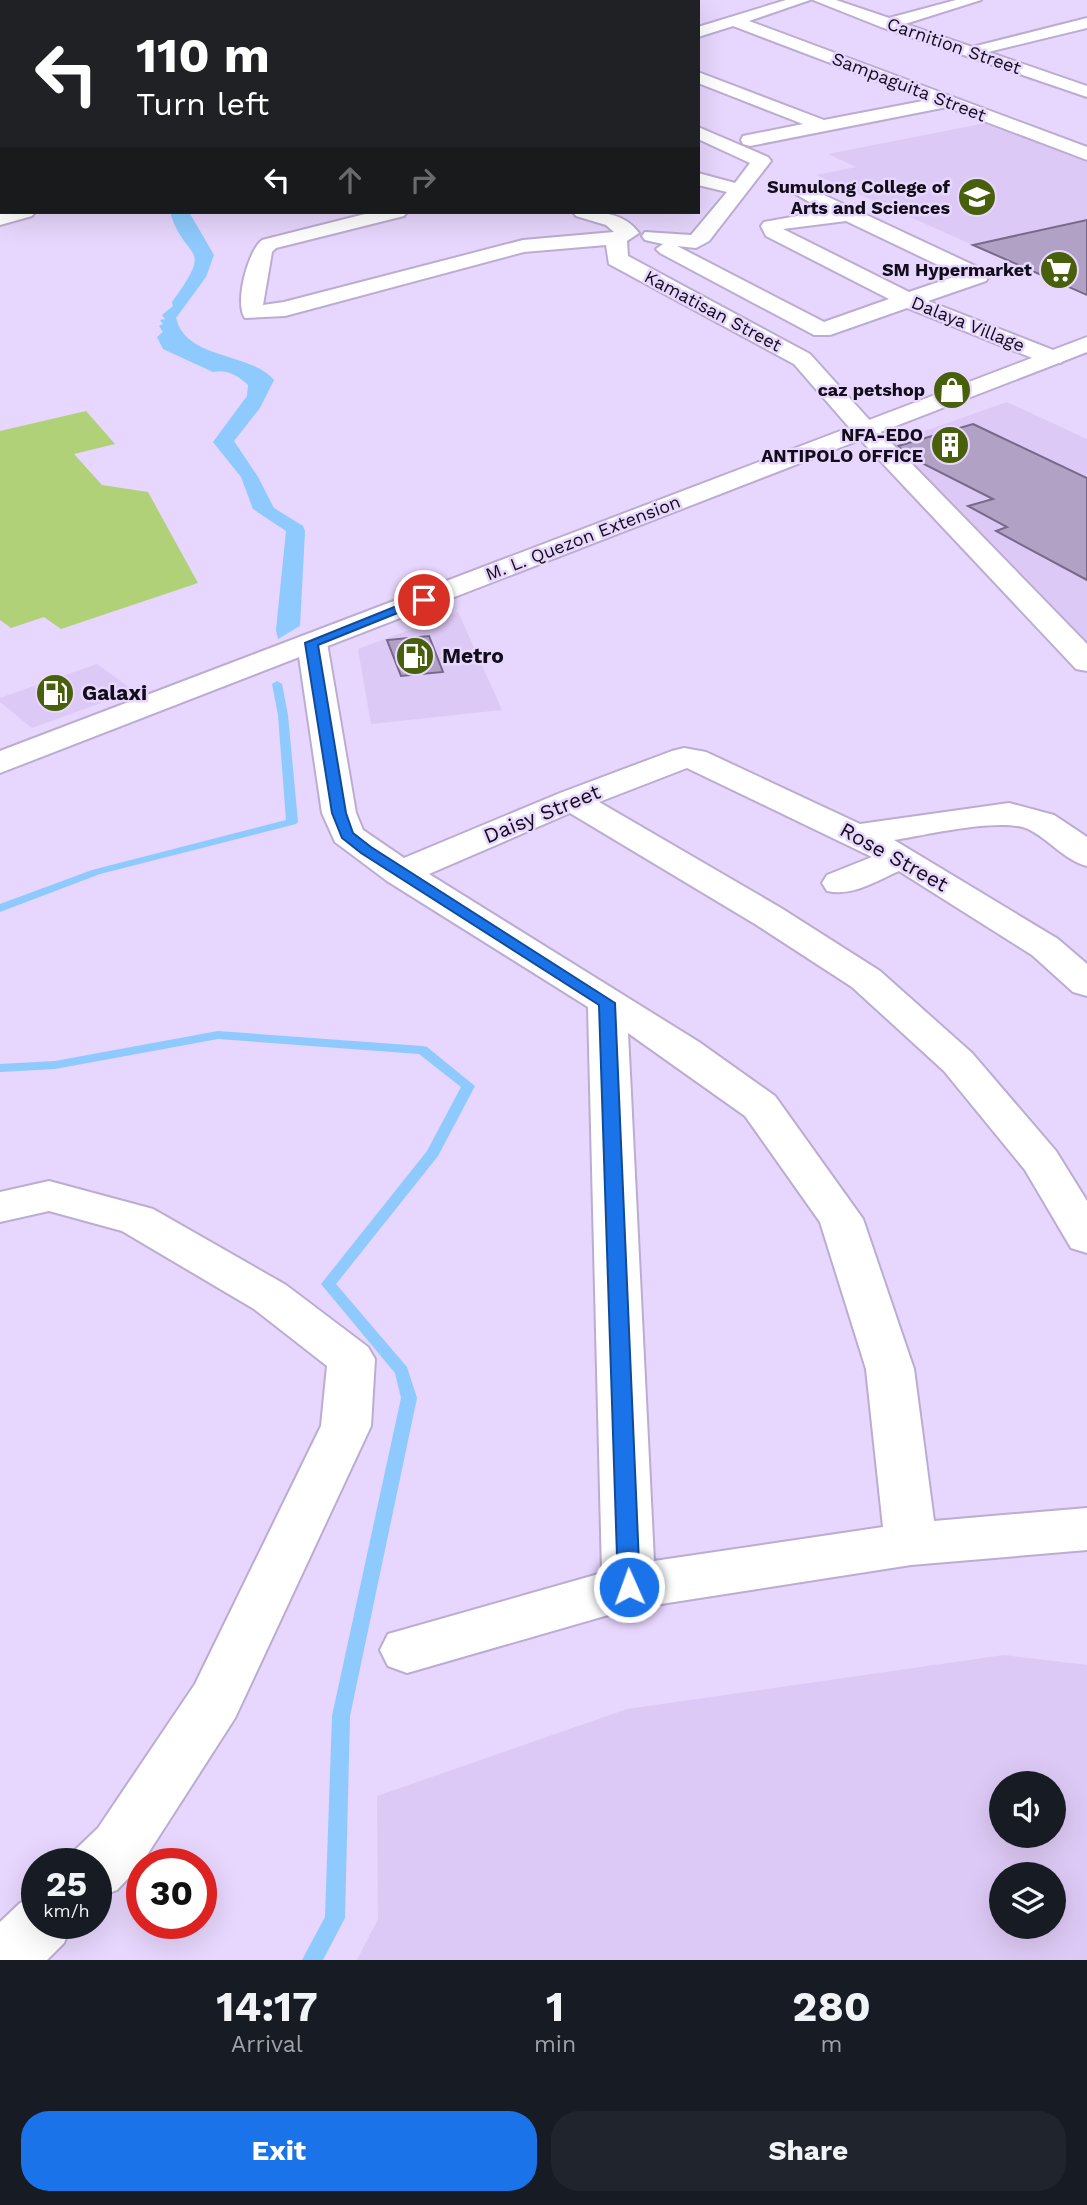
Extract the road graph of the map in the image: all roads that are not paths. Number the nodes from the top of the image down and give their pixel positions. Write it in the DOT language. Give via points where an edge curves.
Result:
graph roads {
  1 [pos="802,0"];
  2 [pos="821,0"];
  3 [pos="973,0"];
  4 [pos="731,20"];
  5 [pos="887,23"];
  6 [pos="1087,23"];
  7 [pos="700,31"];
  8 [pos="970,52"];
  9 [pos="700,78"];
  10 [pos="1087,80"];
  11 [pos="1068,86"];
  12 [pos="734,91"];
  13 [pos="1087,92"];
  14 [pos="700,97"];
  15 [pos="947,102"];
  16 [pos="823,126"];
  17 [pos="700,133"];
  18 [pos="750,140"];
  19 [pos="1087,154"];
  20 [pos="700,180"];
  21 [pos="741,190"];
  22 [pos="802,192"];
  23 [pos="18,214"];
  24 [pos="389,214"];
  25 [pos="591,214"];
  26 [pos="849,214"];
  27 [pos="0,219"];
  28 [pos="623,236"];
  29 [pos="667,249"];
  30 [pos="909,301"];
  31 [pos="1087,344"];
  32 [pos="1053,358"];
  33 [pos="864,429"];
  34 [pos="312,643"];
  35 [pos="1087,662"];
  36 [pos="684,758"];
  37 [pos="0,763"];
  38 [pos="572,800"];
  39 [pos="858,835"];
  40 [pos="1087,855"];
  41 [pos="901,856"];
  42 [pos="400,873"];
  43 [pos="840,883"];
  44 [pos="1087,984"];
  45 [pos="607,1003"];
  46 [pos="0,1207"];
  47 [pos="1087,1237"];
  48 [pos="1087,1529"];
  49 [pos="911,1544"];
  50 [pos="629,1587"];
  51 [pos="407,1650"];
  52 [pos="112,1854"];
  53 [pos="26,1939"];
  54 [pos="4,1960"];
  1 -- 4 [label="street"];
  2 -- 5 [label="street, Carnition Street"];
  3 -- 5 [label="street"];
  4 -- 7 [label="street"];
  4 -- 15 [label="street, Sampaguita Street"];
  5 -- 8 [label="street, Carnition Street"];
  6 -- 8 [label="street"];
  8 -- 11 [label="street, Carnition Street"];
  9 -- 12 [label="street"];
  10 -- 11 [label="street"];
  11 -- 13 [label="street, Carnition Street"];
  12 -- 14 [label="street"];
  12 -- 16 [label="street"];
  15 -- 16 [label="street"];
  15 -- 19 [label="street, Sampaguita Street"];
  16 -- 18 [label="street"];
  17 -- 21 [label="street" via="761,161"];
  20 -- 21 [label="street"];
  21 -- 28 [label="street" via="715,226 696,242"];
  22 -- 26 [label="street"];
  23 -- 27 [label="street"];
  24 -- 28 [label="street" via="269,244 262,250 253,313 285,309 523,246"];
  25 -- 28 [label="street" via="613,222"];
  26 -- 30 [label="street" via="978,276"];
  26 -- 30 [label="street, Dalaya Village" via="771,226 781,237"];
  28 -- 33 [label="street, Kamatisan Street" via="617,259 802,359"];
  29 -- 30 [label="street" via="822,330"];
  30 -- 32 [label="street, Dalaya Village"];
  31 -- 32 [label="street, M. L. Quezon Extension"];
  32 -- 33 [label="street, M. L. Quezon Extension"];
  33 -- 34 [label="street, M. L. Quezon Extension"];
  33 -- 35 [label="street"];
  34 -- 37 [label="street, M. L. Quezon Extension"];
  34 -- 42 [label="street" via="339,813 347,835"];
  36 -- 38 [label="street, Daisy Street"];
  36 -- 39 [label="street, Rose Street" via="704,762"];
  38 -- 42 [label="street, Daisy Street"];
  38 -- 47 [label="street" via="866,979 958,1062 1041,1161"];
  39 -- 40 [label="street" via="1010,813 1051,824"];
  39 -- 41 [label="street, Rose Street"];
  41 -- 43 [label="street"];
  41 -- 44 [label="street, Rose Street" via="1045,947"];
  42 -- 45 [label="street"];
  45 -- 49 [label="street" via="685,1051 760,1106 841,1219 890,1369"];
  45 -- 50 [label="street"];
  46 -- 52 [label="street" via="50,1195 137,1220 270,1297 351,1359 346,1426 215,1701"];
  48 -- 49 [label="street"];
  49 -- 50 [label="street"];
  50 -- 51 [label="street"];
  53 -- 54 [label="street"];
}
